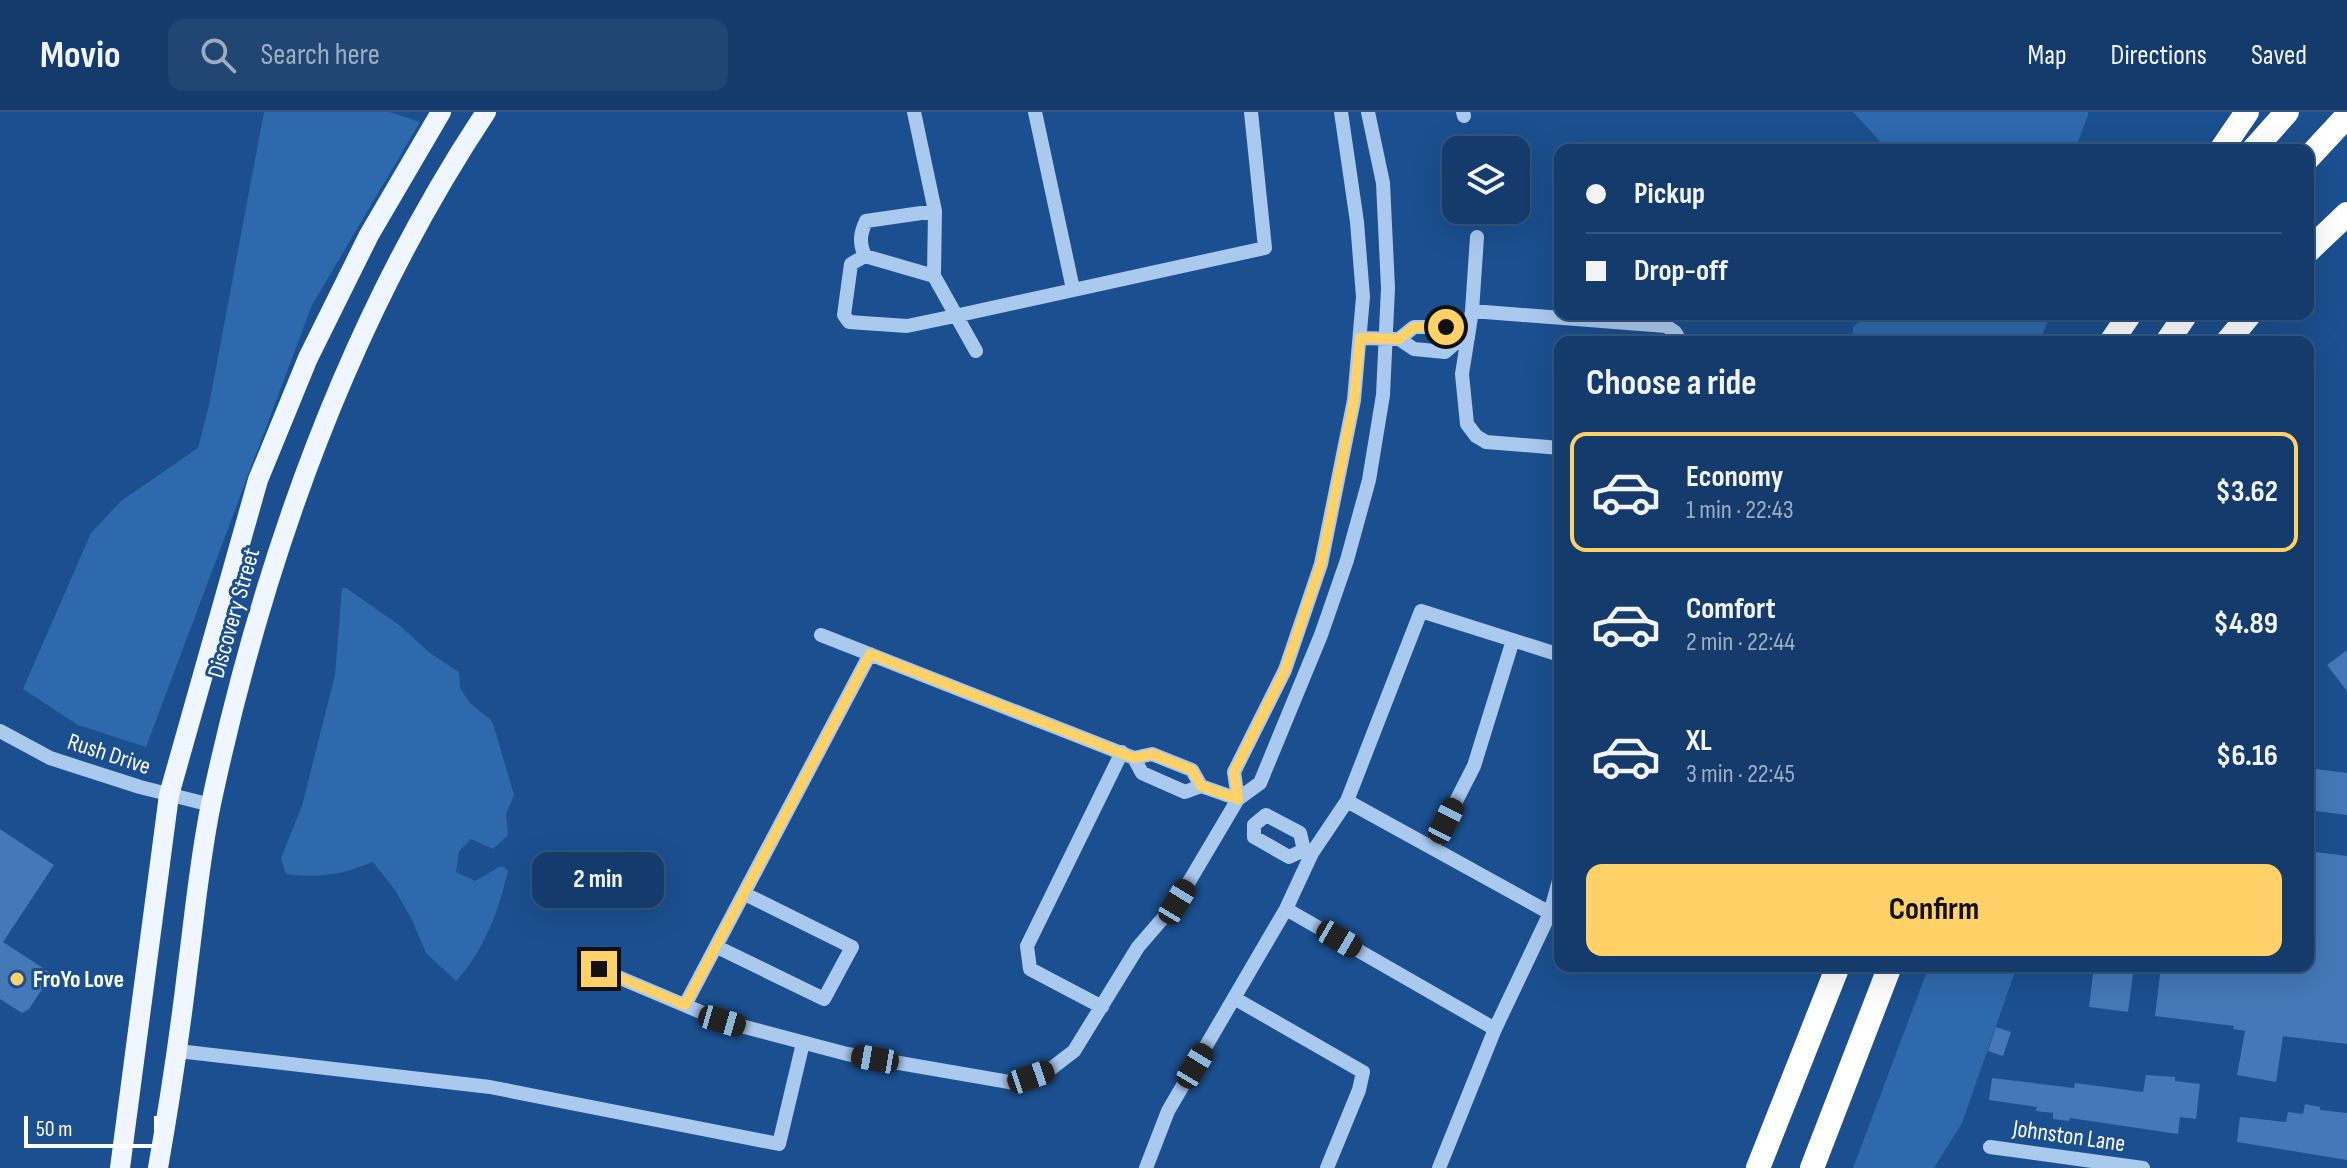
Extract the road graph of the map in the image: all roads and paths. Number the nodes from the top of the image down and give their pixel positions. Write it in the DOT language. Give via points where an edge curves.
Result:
graph roads {
  1 [pos="441,112"];
  2 [pos="486,112"];
  3 [pos="914,112"];
  4 [pos="1035,112"];
  5 [pos="1251,112"];
  6 [pos="1341,112"];
  7 [pos="1368,112"];
  8 [pos="2247,112"];
  9 [pos="2287,112"];
  10 [pos="2347,116"];
  11 [pos="2225,144"];
  12 [pos="2258,144"];
  13 [pos="2314,152"];
  14 [pos="935,211"];
  15 [pos="2347,214"];
  16 [pos="1477,237"];
  17 [pos="2314,245"];
  18 [pos="865,256"];
  19 [pos="934,276"];
  20 [pos="1073,289"];
  21 [pos="1472,311"];
  22 [pos="1554,315"];
  23 [pos="955,316"];
  24 [pos="1606,320"];
  25 [pos="2245,320"];
  26 [pos="1677,336"];
  27 [pos="2232,336"];
  28 [pos="1360,338"];
  29 [pos="1465,338"];
  30 [pos="1392,339"];
  31 [pos="976,351"];
  32 [pos="1554,448"];
  33 [pos="821,635"];
  34 [pos="1513,640"];
  35 [pos="1554,653"];
  36 [pos="870,654"];
  37 [pos="0,731"];
  38 [pos="1128,755"];
  39 [pos="1201,786"];
  40 [pos="169,795"];
  41 [pos="1347,801"];
  42 [pos="211,805"];
  43 [pos="1234,806"];
  44 [pos="1254,825"];
  45 [pos="1432,848"];
  46 [pos="1308,851"];
  47 [pos="745,894"];
  48 [pos="1554,899"];
  49 [pos="1286,909"];
  50 [pos="1550,913"];
  51 [pos="717,947"];
  52 [pos="599,969"];
  53 [pos="1836,972"];
  54 [pos="1888,972"];
  55 [pos="1234,998"];
  56 [pos="685,1005"];
  57 [pos="1102,1007"];
  58 [pos="1495,1029"];
  59 [pos="803,1043"];
  60 [pos="178,1051"];
  61 [pos="1990,1147"];
  62 [pos="120,1168"];
  63 [pos="158,1168"];
  64 [pos="1146,1168"];
  65 [pos="1327,1168"];
  66 [pos="1439,1168"];
  67 [pos="1758,1168"];
  68 [pos="1812,1168"];
  69 [pos="2143,1168"];
  1 -- 40 [label="main road, Discovery Street" via="369,235 308,358 258,480"];
  2 -- 42 [label="main road, Discovery Street" via="397,263 294,499"];
  3 -- 14 [label="street"];
  4 -- 20 [label="street"];
  5 -- 20 [label="street" via="1265,248"];
  6 -- 28 [label="street" via="1361,267"];
  7 -- 30 [label="street" via="1383,183"];
  8 -- 11 [label="highway"];
  9 -- 12 [label="highway"];
  10 -- 13 [label="highway"];
  14 -- 18 [label="street" via="866,221 860,246"];
  14 -- 19 [label="street"];
  15 -- 17 [label="highway"];
  16 -- 21 [label="street"];
  18 -- 19 [label="street"];
  18 -- 23 [label="street" via="851,264 844,315 849,322 907,326"];
  19 -- 23 [label="street"];
  20 -- 23 [label="street"];
  21 -- 22 [label="street"];
  21 -- 29 [label="street"];
  23 -- 31 [label="street"];
  24 -- 26 [label="street" via="1666,326"];
  25 -- 27 [label="highway"];
  28 -- 30 [label="street"];
  28 -- 43 [label="street" via="1354,400 1321,564 1285,670 1234,772"];
  29 -- 30 [label="street" via="1446,327 1414,327"];
  29 -- 30 [label="street" via="1445,352 1414,349"];
  29 -- 32 [label="street" via="1467,424 1476,436 1486,442"];
  30 -- 43 [label="street" via="1369,480 1347,560 1260,783"];
  33 -- 36 [label="street"];
  34 -- 35 [label="street"];
  34 -- 41 [label="street" via="1421,611"];
  34 -- 45 [label="street" via="1474,766"];
  36 -- 38 [label="street"];
  36 -- 47 [label="street"];
  37 -- 40 [label="street, Rush Drive" via="50,758"];
  38 -- 39 [label="street" via="1152,754 1192,770"];
  38 -- 39 [label="street" via="1142,773 1185,792"];
  38 -- 57 [label="street" via="1027,946 1030,969"];
  39 -- 43 [label="street"];
  40 -- 42 [label="street, Rush Drive"];
  40 -- 62 [label="main road, Discovery Street"];
  41 -- 45 [label="street"];
  41 -- 46 [label="street"];
  42 -- 60 [label="main road, Discovery Street"];
  43 -- 44 [label="street"];
  43 -- 57 [label="street" via="1177,902 1138,947"];
  44 -- 46 [label="street" via="1254,837 1289,857"];
  44 -- 46 [label="street" via="1266,815 1300,833"];
  45 -- 50 [label="street"];
  46 -- 49 [label="street"];
  47 -- 51 [label="street"];
  47 -- 51 [label="street" via="852,947 824,999"];
  48 -- 50 [label="street"];
  49 -- 55 [label="street"];
  49 -- 58 [label="street"];
  50 -- 58 [label="street"];
  51 -- 56 [label="street"];
  52 -- 56 [label="street"];
  53 -- 67 [label="highway"];
  54 -- 68 [label="highway"];
  55 -- 64 [label="street" via="1168,1111"];
  55 -- 65 [label="street" via="1363,1072"];
  56 -- 59 [label="street"];
  57 -- 59 [label="street" via="1074,1051 1048,1071 1015,1083"];
  58 -- 66 [label="street"];
  59 -- 60 [label="street" via="779,1144 490,1087"];
  60 -- 63 [label="main road, Discovery Street"];
  61 -- 69 [label="street, Johnston Lane"];
}
